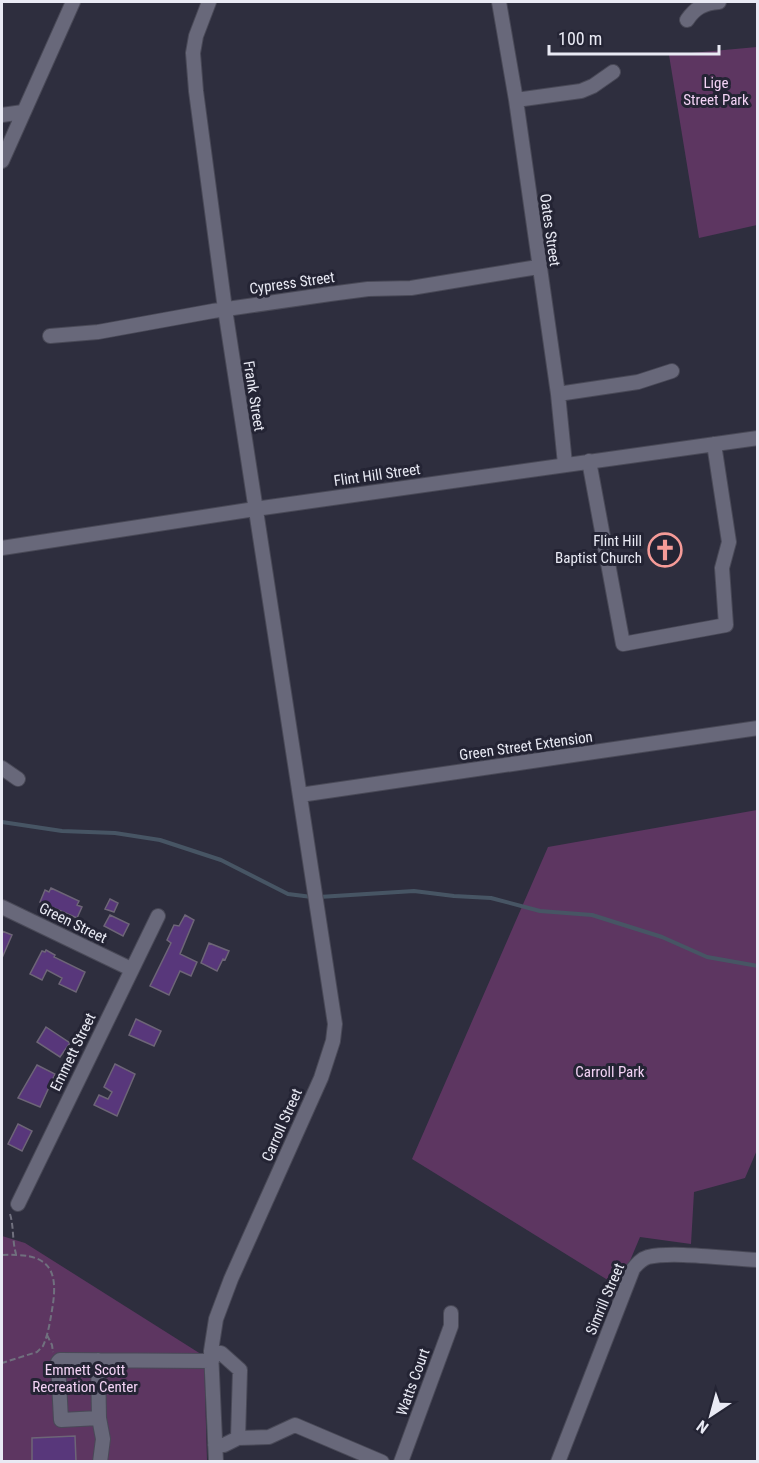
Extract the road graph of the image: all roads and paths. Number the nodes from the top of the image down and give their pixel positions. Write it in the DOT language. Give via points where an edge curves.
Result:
graph roads {
  1 [pos="73,2"];
  2 [pos="209,2"];
  3 [pos="499,2"];
  4 [pos="718,2"];
  5 [pos="687,20"];
  6 [pos="613,72"];
  7 [pos="516,100"];
  8 [pos="23,112"];
  9 [pos="2,115"];
  10 [pos="2,161"];
  11 [pos="538,267"];
  12 [pos="225,309"];
  13 [pos="50,336"];
  14 [pos="672,371"];
  15 [pos="558,394"];
  16 [pos="758,438"];
  17 [pos="714,444"];
  18 [pos="589,461"];
  19 [pos="565,464"];
  20 [pos="255,509"];
  21 [pos="2,548"];
  22 [pos="758,728"];
  23 [pos="2,768"];
  24 [pos="18,779"];
  25 [pos="300,795"];
  26 [pos="2,906"];
  27 [pos="158,916"];
  28 [pos="131,969"];
  29 [pos="14,1207"];
  30 [pos="16,1254"];
  31 [pos="2,1255"];
  32 [pos="758,1260"];
  33 [pos="452,1313"];
  34 [pos="47,1335"];
  35 [pos="212,1356"];
  36 [pos="98,1360"];
  37 [pos="58,1362"];
  38 [pos="2,1363"];
  39 [pos="99,1418"];
  40 [pos="238,1438"];
  41 [pos="215,1445"];
  42 [pos="100,1461"];
  43 [pos="216,1461"];
  44 [pos="382,1461"];
  45 [pos="401,1461"];
  46 [pos="558,1461"];
  1 -- 8 [label="street"];
  2 -- 12 [label="street, Frank Street" via="193,53"];
  3 -- 7 [label="street, Oates Street"];
  4 -- 5 [label="street" via="694,9"];
  6 -- 7 [label="street" via="581,91"];
  7 -- 11 [label="street, Oates Street"];
  8 -- 9 [label="street"];
  8 -- 10 [label="street"];
  11 -- 12 [label="street, Cypress Street" via="411,288 368,289"];
  11 -- 15 [label="street, Oates Street"];
  12 -- 13 [label="street, Cypress Street" via="98,332"];
  12 -- 20 [label="street, Frank Street"];
  14 -- 15 [label="street" via="638,382"];
  15 -- 19 [label="street, Oates Street"];
  16 -- 17 [label="street, Flint Hill Street"];
  17 -- 18 [label="street, Flint Hill Street"];
  17 -- 18 [label="street" via="729,542 722,568 726,625 623,644"];
  18 -- 19 [label="street, Flint Hill Street"];
  19 -- 20 [label="street, Flint Hill Street"];
  20 -- 21 [label="street, Flint Hill Street"];
  20 -- 25 [label="street, Frank Street"];
  22 -- 25 [label="street, Green Street Extension"];
  23 -- 24 [label="street"];
  25 -- 35 [label="street, Carroll Street" via="335,1024 333,1041 321,1078 231,1279 216,1319"];
  26 -- 28 [label="street, Green Street"];
  27 -- 28 [label="street, Emmett Street"];
  28 -- 29 [label="street, Emmett Street"];
  29 -- 30 [label="path" via="12,1237"];
  30 -- 31 [label="path"];
  30 -- 34 [label="path" via="42,1262 54,1277 56,1288"];
  32 -- 46 [label="street, Simrill Street" via="674,1255 647,1257 639,1262"];
  33 -- 45 [label="street, Watts Court" via="451,1326"];
  34 -- 37 [label="path" via="53,1358"];
  34 -- 38 [label="path" via="37,1352"];
  35 -- 36 [label="street"];
  35 -- 40 [label="street" via="222,1353 240,1370"];
  35 -- 41 [label="street, Carroll Street"];
  36 -- 37 [label="street"];
  36 -- 39 [label="street"];
  37 -- 39 [label="street" via="61,1420"];
  39 -- 42 [label="street" via="103,1440"];
  40 -- 41 [label="street"];
  40 -- 44 [label="street" via="269,1437 295,1425"];
  41 -- 43 [label="street, Carroll Street"];
}
